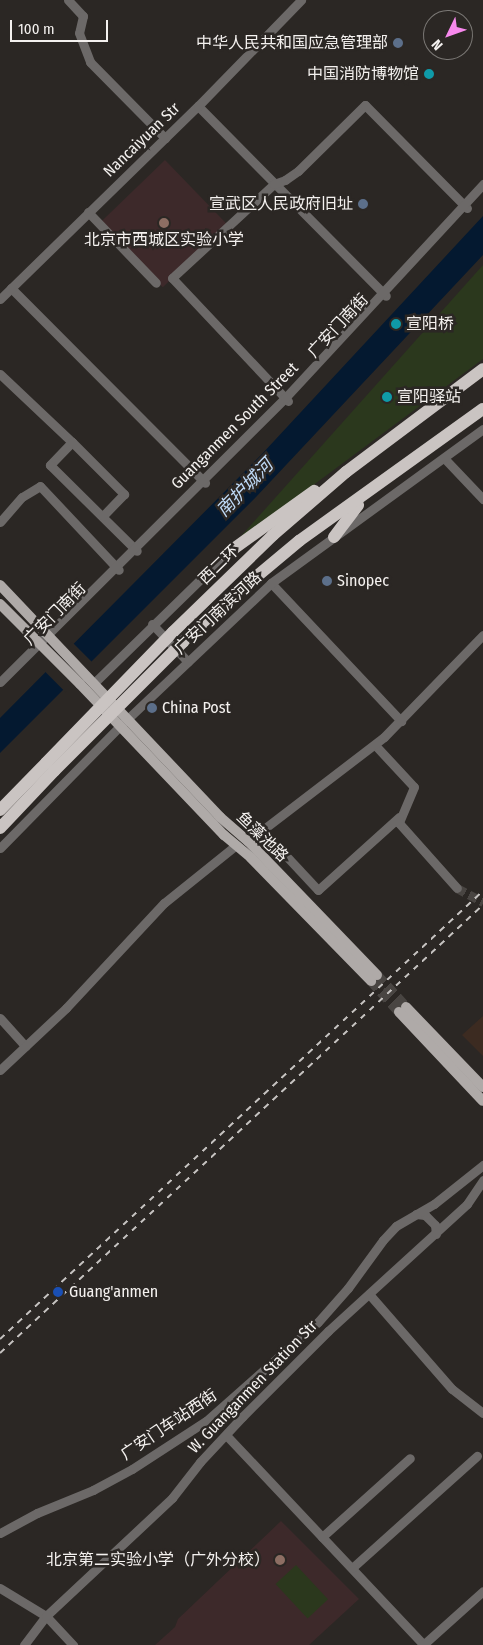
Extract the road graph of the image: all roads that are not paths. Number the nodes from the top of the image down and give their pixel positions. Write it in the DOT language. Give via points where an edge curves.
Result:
graph roads {
  1 [pos="68,0"];
  2 [pos="301,0"];
  3 [pos="198,106"];
  4 [pos="165,138"];
  5 [pos="274,184"];
  6 [pos="483,184"];
  7 [pos="483,192"];
  8 [pos="466,207"];
  9 [pos="88,212"];
  10 [pos="156,283"];
  11 [pos="11,288"];
  12 [pos="384,294"];
  13 [pos="0,299"];
  14 [pos="483,369"];
  15 [pos="0,374"];
  16 [pos="287,400"];
  17 [pos="483,409"];
  18 [pos="483,429"];
  19 [pos="72,442"];
  20 [pos="444,458"];
  21 [pos="346,472"];
  22 [pos="204,482"];
  23 [pos="366,495"];
  24 [pos="483,499"];
  25 [pos="103,516"];
  26 [pos="1,519"];
  27 [pos="334,537"];
  28 [pos="136,550"];
  29 [pos="225,555"];
  30 [pos="118,569"];
  31 [pos="271,583"];
  32 [pos="0,585"];
  33 [pos="0,604"];
  34 [pos="152,624"];
  35 [pos="483,634"];
  36 [pos="53,639"];
  37 [pos="44,648"];
  38 [pos="188,662"];
  39 [pos="87,681"];
  40 [pos="0,682"];
  41 [pos="0,689"];
  42 [pos="400,721"];
  43 [pos="124,722"];
  44 [pos="375,745"];
  45 [pos="50,767"];
  46 [pos="0,810"];
  47 [pos="399,817"];
  48 [pos="0,828"];
  49 [pos="262,830"];
  50 [pos="248,841"];
  51 [pos="235,846"];
  52 [pos="0,848"];
  53 [pos="457,888"];
  54 [pos="0,1018"];
  55 [pos="25,1046"];
  56 [pos="0,1070"];
  57 [pos="483,1087"];
  58 [pos="483,1101"];
  59 [pos="483,1165"];
  60 [pos="483,1180"];
  61 [pos="415,1214"];
  62 [pos="436,1234"];
  63 [pos="369,1294"];
  64 [pos="318,1322"];
  65 [pos="328,1331"];
  66 [pos="226,1405"];
  67 [pos="483,1413"];
  68 [pos="242,1417"];
  69 [pos="226,1436"];
  70 [pos="477,1456"];
  71 [pos="410,1458"];
  72 [pos="0,1533"];
  73 [pos="322,1537"];
  74 [pos="352,1568"];
  75 [pos="0,1588"];
  76 [pos="483,1591"];
  77 [pos="46,1616"];
  78 [pos="424,1644"];
  79 [pos="24,1645"];
  80 [pos="73,1645"];
  1 -- 4 [label="street" via="83,16 79,33 90,62"];
  2 -- 3 [label="street, Nancaiyuan Str"];
  3 -- 4 [label="street, Nancaiyuan Str"];
  3 -- 5 [label="street"];
  4 -- 9 [label="street, Nancaiyuan Str"];
  5 -- 8 [label="street" via="298,171 365,105"];
  5 -- 12 [label="street"];
  5 -- 16 [label="street" via="172,278"];
  6 -- 8 [label="street, Guanganmen South Street"];
  7 -- 8 [label="street"];
  8 -- 12 [label="street, Guanganmen South Street"];
  9 -- 10 [label="street"];
  9 -- 11 [label="street, Nancaiyuan Str"];
  11 -- 13 [label="street, Nancaiyuan Str"];
  11 -- 22 [label="street"];
  12 -- 16 [label="street, Guanganmen South Street"];
  14 -- 21 [label="highway, 西二环"];
  15 -- 19 [label="street"];
  16 -- 22 [label="street"];
  17 -- 23 [label="highway, 西二环"];
  18 -- 20 [label="street, 广安门南滨河路"];
  19 -- 25 [label="street" via="124,494"];
  19 -- 25 [label="street" via="50,465"];
  20 -- 24 [label="street"];
  20 -- 27 [label="street, 广安门南滨河路"];
  21 -- 29 [label="highway" via="282,512"];
  21 -- 45 [label="highway, 西二环, bridge" via="273,535 173,632"];
  22 -- 28 [label="street, Guanganmen South Street"];
  23 -- 27 [label="highway"];
  23 -- 45 [label="highway, 西二环, bridge" via="278,559 214,612"];
  25 -- 28 [label="street"];
  26 -- 30 [label="street" via="22,497 40,486"];
  27 -- 31 [label="street, 广安门南滨河路"];
  28 -- 30 [label="street, Guanganmen South Street"];
  29 -- 34 [label="street"];
  30 -- 36 [label="street, 广安门南街"];
  31 -- 38 [label="street, 广安门南滨河路"];
  31 -- 42 [label="street"];
  32 -- 36 [label="main road"];
  33 -- 37 [label="main road"];
  34 -- 38 [label="street"];
  34 -- 39 [label="street"];
  35 -- 42 [label="street"];
  36 -- 37 [label="street"];
  36 -- 39 [label="main road"];
  37 -- 39 [label="main road"];
  37 -- 40 [label="street"];
  37 -- 41 [label="street, 广安门南街"];
  38 -- 43 [label="street, 广安门南滨河路"];
  39 -- 43 [label="main road"];
  42 -- 44 [label="street"];
  43 -- 50 [label="main road, 鱼藻池路"];
  43 -- 51 [label="main road, 鱼藻池路"];
  43 -- 52 [label="street, 广安门南滨河路"];
  44 -- 47 [label="street" via="414,787"];
  44 -- 49 [label="street"];
  45 -- 46 [label="highway, 西二环"];
  45 -- 48 [label="highway, 西二环"];
  47 -- 49 [label="street" via="318,890"];
  47 -- 53 [label="street" via="399,823"];
  49 -- 50 [label="street"];
  50 -- 51 [label="main road, 鱼藻池路" via="374,978"];
  51 -- 55 [label="street" via="164,903 66,1008"];
  54 -- 55 [label="street"];
  55 -- 56 [label="street"];
  57 -- 58 [label="main road" via="403,1009"];
  59 -- 61 [label="street, 广安门车站西街" via="434,1204"];
  60 -- 62 [label="street, W. Guanganmen Station Str" via="467,1204"];
  61 -- 62 [label="street" via="425,1215 435,1226"];
  61 -- 64 [label="street, 广安门车站西街" via="382,1240 348,1288"];
  62 -- 63 [label="street, W. Guanganmen Station Str"];
  63 -- 65 [label="street, W. Guanganmen Station Str"];
  63 -- 67 [label="street" via="452,1389"];
  64 -- 65 [label="street" via="320,1328"];
  64 -- 66 [label="street, 广安门车站西街"];
  65 -- 68 [label="street, W. Guanganmen Station Str"];
  66 -- 68 [label="street" via="239,1406"];
  66 -- 72 [label="street, 广安门车站西街" via="132,1469"];
  68 -- 69 [label="street, W. Guanganmen Station Str"];
  69 -- 73 [label="street"];
  69 -- 77 [label="street, W. Guanganmen Station Str" via="200,1462 172,1498"];
  70 -- 74 [label="street"];
  71 -- 73 [label="street"];
  73 -- 74 [label="street"];
  74 -- 78 [label="street"];
  75 -- 77 [label="street"];
  76 -- 78 [label="street"];
  77 -- 79 [label="street, W. Guanganmen Station Str"];
  77 -- 80 [label="street"];
}
